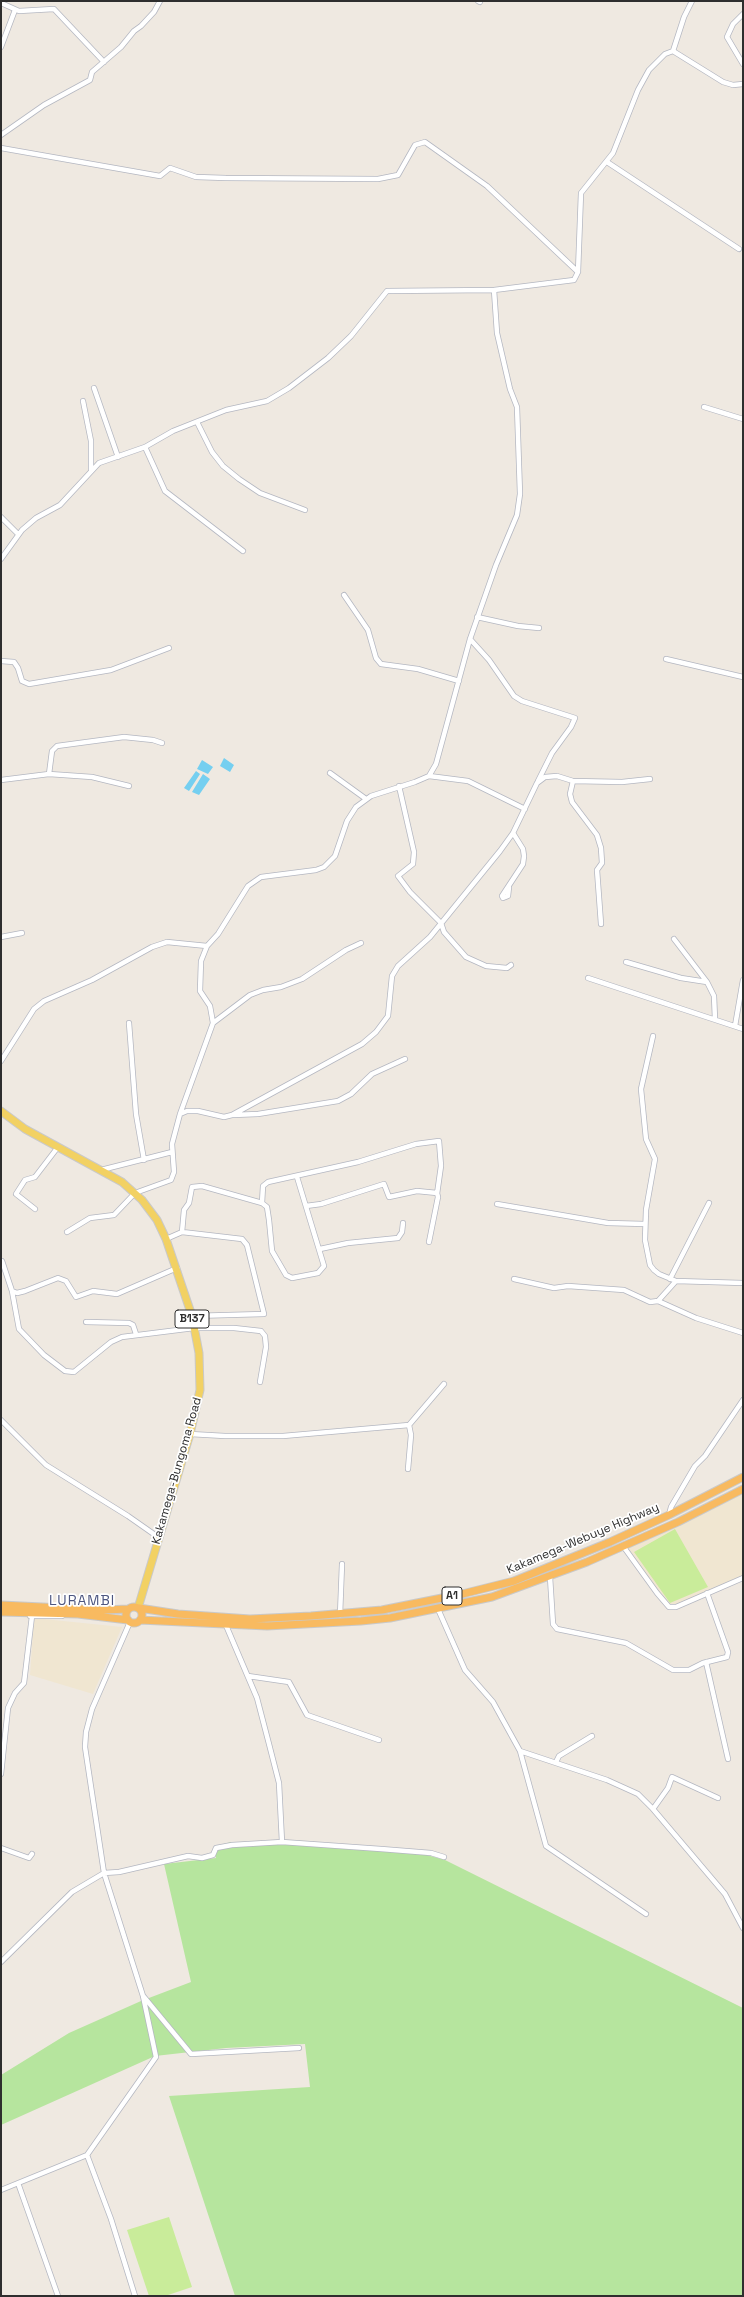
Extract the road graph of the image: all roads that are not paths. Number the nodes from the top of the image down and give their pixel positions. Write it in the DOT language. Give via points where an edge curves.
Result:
graph roads {
  1 [pos="160,1"];
  2 [pos="692,1"];
  3 [pos="1,4"];
  4 [pos="15,10"];
  5 [pos="743,14"];
  6 [pos="1,47"];
  7 [pos="673,51"];
  8 [pos="104,62"];
  9 [pos="743,64"];
  10 [pos="743,84"];
  11 [pos="1,135"];
  12 [pos="1,148"];
  13 [pos="607,162"];
  14 [pos="739,249"];
  15 [pos="578,272"];
  16 [pos="494,290"];
  17 [pos="94,388"];
  18 [pos="83,401"];
  19 [pos="704,407"];
  20 [pos="743,419"];
  21 [pos="197,422"];
  22 [pos="145,447"];
  23 [pos="118,457"];
  24 [pos="91,470"];
  25 [pos="305,510"];
  26 [pos="1,517"];
  27 [pos="18,534"];
  28 [pos="243,551"];
  29 [pos="1,559"];
  30 [pos="344,595"];
  31 [pos="477,617"];
  32 [pos="539,628"];
  33 [pos="470,639"];
  34 [pos="169,648"];
  35 [pos="666,659"];
  36 [pos="1,660"];
  37 [pos="743,677"];
  38 [pos="459,681"];
  39 [pos="162,743"];
  40 [pos="330,773"];
  41 [pos="49,774"];
  42 [pos="430,776"];
  43 [pos="650,779"];
  44 [pos="1,780"];
  45 [pos="573,781"];
  46 [pos="537,783"];
  47 [pos="129,786"];
  48 [pos="399,786"];
  49 [pos="366,799"];
  50 [pos="526,809"];
  51 [pos="513,833"];
  52 [pos="509,887"];
  53 [pos="441,923"];
  54 [pos="601,924"];
  55 [pos="22,933"];
  56 [pos="1,937"];
  57 [pos="674,939"];
  58 [pos="361,943"];
  59 [pos="207,946"];
  60 [pos="626,962"];
  61 [pos="511,965"];
  62 [pos="588,978"];
  63 [pos="743,980"];
  64 [pos="707,982"];
  65 [pos="715,1019"];
  66 [pos="213,1023"];
  67 [pos="129,1024"];
  68 [pos="735,1026"];
  69 [pos="743,1029"];
  70 [pos="653,1036"];
  71 [pos="405,1059"];
  72 [pos="1,1061"];
  73 [pos="1,1111"];
  74 [pos="180,1114"];
  75 [pos="232,1115"];
  76 [pos="58,1147"];
  77 [pos="172,1152"];
  78 [pos="144,1160"];
  79 [pos="101,1170"];
  80 [pos="298,1177"];
  81 [pos="135,1193"];
  82 [pos="438,1194"];
  83 [pos="262,1203"];
  84 [pos="709,1203"];
  85 [pos="497,1204"];
  86 [pos="306,1206"];
  87 [pos="35,1208"];
  88 [pos="403,1223"];
  89 [pos="645,1224"];
  90 [pos="67,1232"];
  91 [pos="182,1232"];
  92 [pos="166,1239"];
  93 [pos="429,1242"];
  94 [pos="320,1249"];
  95 [pos="2,1261"];
  96 [pos="177,1268"];
  97 [pos="514,1279"];
  98 [pos="670,1279"];
  99 [pos="676,1281"];
  100 [pos="743,1283"];
  101 [pos="12,1291"];
  102 [pos="658,1301"];
  103 [pos="192,1316"];
  104 [pos="86,1322"];
  105 [pos="194,1328"];
  106 [pos="136,1334"];
  107 [pos="743,1334"];
  108 [pos="260,1382"];
  109 [pos="444,1384"];
  110 [pos="743,1400"];
  111 [pos="1,1420"];
  112 [pos="409,1425"];
  113 [pos="190,1434"];
  114 [pos="408,1469"];
  115 [pos="743,1477"];
  116 [pos="743,1489"];
  117 [pos="669,1514"];
  118 [pos="158,1537"];
  119 [pos="623,1546"];
  120 [pos="342,1564"];
  121 [pos="550,1577"];
  122 [pos="743,1578"];
  123 [pos="707,1593"];
  124 [pos="1,1602"];
  125 [pos="1,1605"];
  126 [pos="31,1606"];
  127 [pos="138,1608"];
  128 [pos="438,1608"];
  129 [pos="128,1609"];
  130 [pos="1,1613"];
  131 [pos="78,1614"];
  132 [pos="340,1615"];
  133 [pos="32,1616"];
  134 [pos="140,1620"];
  135 [pos="129,1621"];
  136 [pos="225,1623"];
  137 [pos="706,1662"];
  138 [pos="248,1676"];
  139 [pos="592,1736"];
  140 [pos="379,1740"];
  141 [pos="520,1751"];
  142 [pos="728,1759"];
  143 [pos="556,1762"];
  144 [pos="1,1774"];
  145 [pos="718,1798"];
  146 [pos="653,1808"];
  147 [pos="282,1842"];
  148 [pos="1,1848"];
  149 [pos="32,1854"];
  150 [pos="444,1857"];
  151 [pos="104,1873"];
  152 [pos="646,1914"];
  153 [pos="743,1928"];
  154 [pos="1,1962"];
  155 [pos="142,1996"];
  156 [pos="299,2048"];
  157 [pos="87,2155"];
  158 [pos="18,2183"];
  159 [pos="1,2190"];
  160 [pos="58,2296"];
  161 [pos="135,2296"];
  1 -- 8 [label="street" via="145,22"];
  2 -- 7 [label="street" via="684,16"];
  3 -- 4 [label="street"];
  4 -- 6 [label="street"];
  4 -- 8 [label="street" via="54,8"];
  5 -- 9 [label="street" via="733,24 727,37"];
  7 -- 10 [label="street" via="723,82 732,85"];
  7 -- 13 [label="street" via="665,54 643,78"];
  8 -- 11 [label="street" via="92,72 90,80 44,105"];
  12 -- 15 [label="street" via="160,176 170,168 196,177 372,179 398,175 415,145 425,142 487,186"];
  13 -- 14 [label="street"];
  13 -- 15 [label="street" via="581,193"];
  15 -- 16 [label="street" via="574,280 570,281"];
  16 -- 21 [label="street" via="387,291 351,336 328,358 289,388 267,401 226,410"];
  16 -- 31 [label="street" via="497,333 510,389 517,407 520,494 517,515"];
  17 -- 23 [label="street"];
  18 -- 24 [label="street" via="91,441"];
  19 -- 20 [label="street"];
  21 -- 22 [label="street" via="161,437"];
  21 -- 25 [label="street" via="212,452 223,466 260,493"];
  22 -- 23 [label="street"];
  22 -- 28 [label="street" via="166,491"];
  23 -- 24 [label="street" via="99,463"];
  24 -- 27 [label="street" via="60,505 36,518"];
  26 -- 27 [label="street"];
  27 -- 29 [label="street"];
  30 -- 38 [label="street" via="368,630 376,658 381,664 418,669"];
  31 -- 32 [label="street"];
  31 -- 33 [label="street"];
  33 -- 38 [label="street"];
  33 -- 46 [label="street" via="489,660 514,696 575,718 552,753"];
  34 -- 36 [label="street" via="120,667 29,684 22,681 14,662"];
  35 -- 37 [label="street"];
  38 -- 42 [label="street" via="436,764"];
  39 -- 41 [label="street" via="124,737 57,746 52,751"];
  40 -- 49 [label="street"];
  41 -- 44 [label="street"];
  41 -- 47 [label="street" via="92,777"];
  42 -- 48 [label="street"];
  42 -- 50 [label="street" via="468,781"];
  43 -- 45 [label="street" via="622,782"];
  45 -- 46 [label="street" via="557,776 545,777"];
  45 -- 54 [label="street" via="570,794 572,802 597,835 602,848 602,863 597,870"];
  46 -- 50 [label="street"];
  48 -- 49 [label="street"];
  48 -- 53 [label="street" via="414,852 413,864 398,876"];
  49 -- 59 [label="street" via="356,807 347,821 331,862 316,870 274,874 254,880"];
  50 -- 51 [label="street"];
  51 -- 52 [label="street" via="523,849 524,856"];
  51 -- 53 [label="street"];
  53 -- 61 [label="street" via="444,932 466,957 486,966 506,968"];
  53 -- 75 [label="street" via="430,937 398,966 392,976 388,1016 366,1040"];
  55 -- 56 [label="street"];
  57 -- 64 [label="street"];
  58 -- 66 [label="street" via="302,979 250,995"];
  59 -- 66 [label="street" via="200,961 199,982 200,991 210,1006"];
  59 -- 72 [label="street" via="167,942 152,947 92,980 44,1001 34,1009"];
  60 -- 64 [label="street" via="681,978"];
  62 -- 65 [label="street"];
  63 -- 68 [label="street"];
  64 -- 65 [label="street" via="714,996"];
  65 -- 68 [label="street"];
  66 -- 74 [label="street"];
  67 -- 78 [label="street" via="136,1114"];
  68 -- 69 [label="street"];
  70 -- 89 [label="street" via="641,1089 646,1139 656,1159"];
  71 -- 75 [label="street" via="372,1074 351,1094 338,1101 258,1114"];
  73 -- 76 [label="main road, Kakamega-Bungoma Road / B137" via="25,1129"];
  74 -- 75 [label="street" via="198,1111 224,1117"];
  74 -- 77 [label="street"];
  76 -- 79 [label="main road, Kakamega-Bungoma Road / B137"];
  76 -- 87 [label="street" via="35,1177 25,1180 16,1194"];
  77 -- 78 [label="street"];
  77 -- 81 [label="street" via="174,1172 171,1180"];
  78 -- 79 [label="street"];
  79 -- 81 [label="main road, Kakamega-Bungoma Road / B137"];
  80 -- 82 [label="street" via="416,1144 439,1141 441,1166"];
  80 -- 83 [label="street" via="265,1183"];
  80 -- 86 [label="street"];
  81 -- 90 [label="street" via="114,1215 90,1218"];
  81 -- 92 [label="main road, Kakamega-Bungoma Road / B137" via="150,1210"];
  82 -- 86 [label="street" via="417,1192 389,1197 384,1184 321,1204"];
  82 -- 93 [label="street"];
  83 -- 91 [label="street" via="202,1186 192,1187 189,1203 184,1210"];
  83 -- 94 [label="street" via="267,1207 272,1251 288,1276 292,1278 321,1271 324,1266"];
  84 -- 98 [label="street"];
  85 -- 89 [label="street" via="608,1222"];
  86 -- 94 [label="street"];
  88 -- 94 [label="street" via="398,1238 348,1243"];
  89 -- 98 [label="street" via="650,1265 659,1274"];
  91 -- 92 [label="street"];
  91 -- 103 [label="street" via="245,1241 265,1312 263,1316"];
  92 -- 96 [label="main road, Kakamega-Bungoma Road / B137"];
  95 -- 101 [label="street"];
  96 -- 101 [label="street" via="117,1294 93,1291 76,1297 66,1281 58,1278 25,1291"];
  96 -- 103 [label="main road, Kakamega-Bungoma Road / B137"];
  97 -- 102 [label="street" via="554,1288 568,1286 624,1290 650,1302"];
  98 -- 99 [label="street"];
  99 -- 100 [label="street"];
  99 -- 102 [label="street"];
  101 -- 106 [label="street" via="19,1330 44,1355 71,1373 111,1342"];
  102 -- 107 [label="street" via="696,1318"];
  103 -- 105 [label="main road, Kakamega-Bungoma Road / B137"];
  104 -- 106 [label="street" via="129,1323 133,1325"];
  105 -- 106 [label="street"];
  105 -- 108 [label="street" via="261,1330 265,1336 266,1347"];
  105 -- 113 [label="main road, Kakamega-Bungoma Road / B137" via="201,1373 200,1390"];
  109 -- 112 [label="street"];
  110 -- 117 [label="street" via="695,1466 670,1507"];
  111 -- 118 [label="street" via="46,1465"];
  112 -- 113 [label="street" via="283,1436"];
  112 -- 114 [label="street" via="411,1435"];
  113 -- 118 [label="main road, Kakamega-Bungoma Road / B137"];
  115 -- 117 [label="highway, Kakamega-Webuye Highway / A1"];
  116 -- 119 [label="highway, Kakamega-Webuye Highway / A1"];
  117 -- 132 [label="highway, Kakamega-Webuye Highway / A1" via="508,1582 426,1602"];
  118 -- 127 [label="main road, Kakamega-Bungoma Road / B137"];
  119 -- 121 [label="highway, Kakamega-Webuye Highway / A1"];
  119 -- 123 [label="street" via="666,1604 676,1607"];
  120 -- 132 [label="street"];
  121 -- 128 [label="highway, Kakamega-Webuye Highway / A1" via="492,1597"];
  121 -- 137 [label="street" via="553,1624 557,1629 626,1643 669,1669 689,1670"];
  122 -- 123 [label="street"];
  123 -- 137 [label="street" via="728,1652 727,1657"];
  124 -- 126 [label="street"];
  125 -- 126 [label="highway, A1"];
  126 -- 129 [label="highway, A1"];
  127 -- 129 [label="highway, A1"];
  127 -- 132 [label="highway, Kakamega-Webuye Highway / A1" via="178,1614 250,1619"];
  127 -- 134 [label="highway" via="142,1613"];
  128 -- 136 [label="highway, Kakamega-Webuye Highway / A1" via="361,1621 267,1626"];
  128 -- 141 [label="street" via="465,1670 494,1702"];
  129 -- 135 [label="highway" via="126,1613"];
  130 -- 131 [label="highway, A1"];
  130 -- 133 [label="street"];
  131 -- 133 [label="street" via="52,1618"];
  131 -- 135 [label="highway, A1"];
  133 -- 144 [label="street" via="27,1671 24,1682 8,1708"];
  134 -- 135 [label="highway, A1" via="134,1623"];
  134 -- 136 [label="highway, Kakamega-Webuye Highway / A1"];
  135 -- 151 [label="street" via="102,1683 86,1732 87,1768"];
  136 -- 138 [label="street"];
  137 -- 142 [label="street"];
  138 -- 140 [label="street" via="289,1682 307,1715"];
  138 -- 147 [label="street" via="257,1698 279,1784"];
  139 -- 143 [label="street" via="559,1756"];
  141 -- 143 [label="street"];
  141 -- 152 [label="street" via="546,1846"];
  143 -- 146 [label="street" via="629,1789"];
  145 -- 146 [label="street" via="672,1776 668,1788"];
  146 -- 153 [label="street" via="725,1894"];
  147 -- 150 [label="street" via="394,1850"];
  147 -- 151 [label="street" via="232,1845 216,1848 213,1855 202,1858 188,1856"];
  148 -- 149 [label="street" via="29,1858"];
  151 -- 154 [label="street" via="72,1892"];
  151 -- 155 [label="street"];
  155 -- 156 [label="street" via="190,2054"];
  155 -- 157 [label="street" via="156,2057"];
  157 -- 158 [label="street"];
  157 -- 161 [label="street" via="109,2213"];
  158 -- 159 [label="street"];
  158 -- 160 [label="street"];
}
